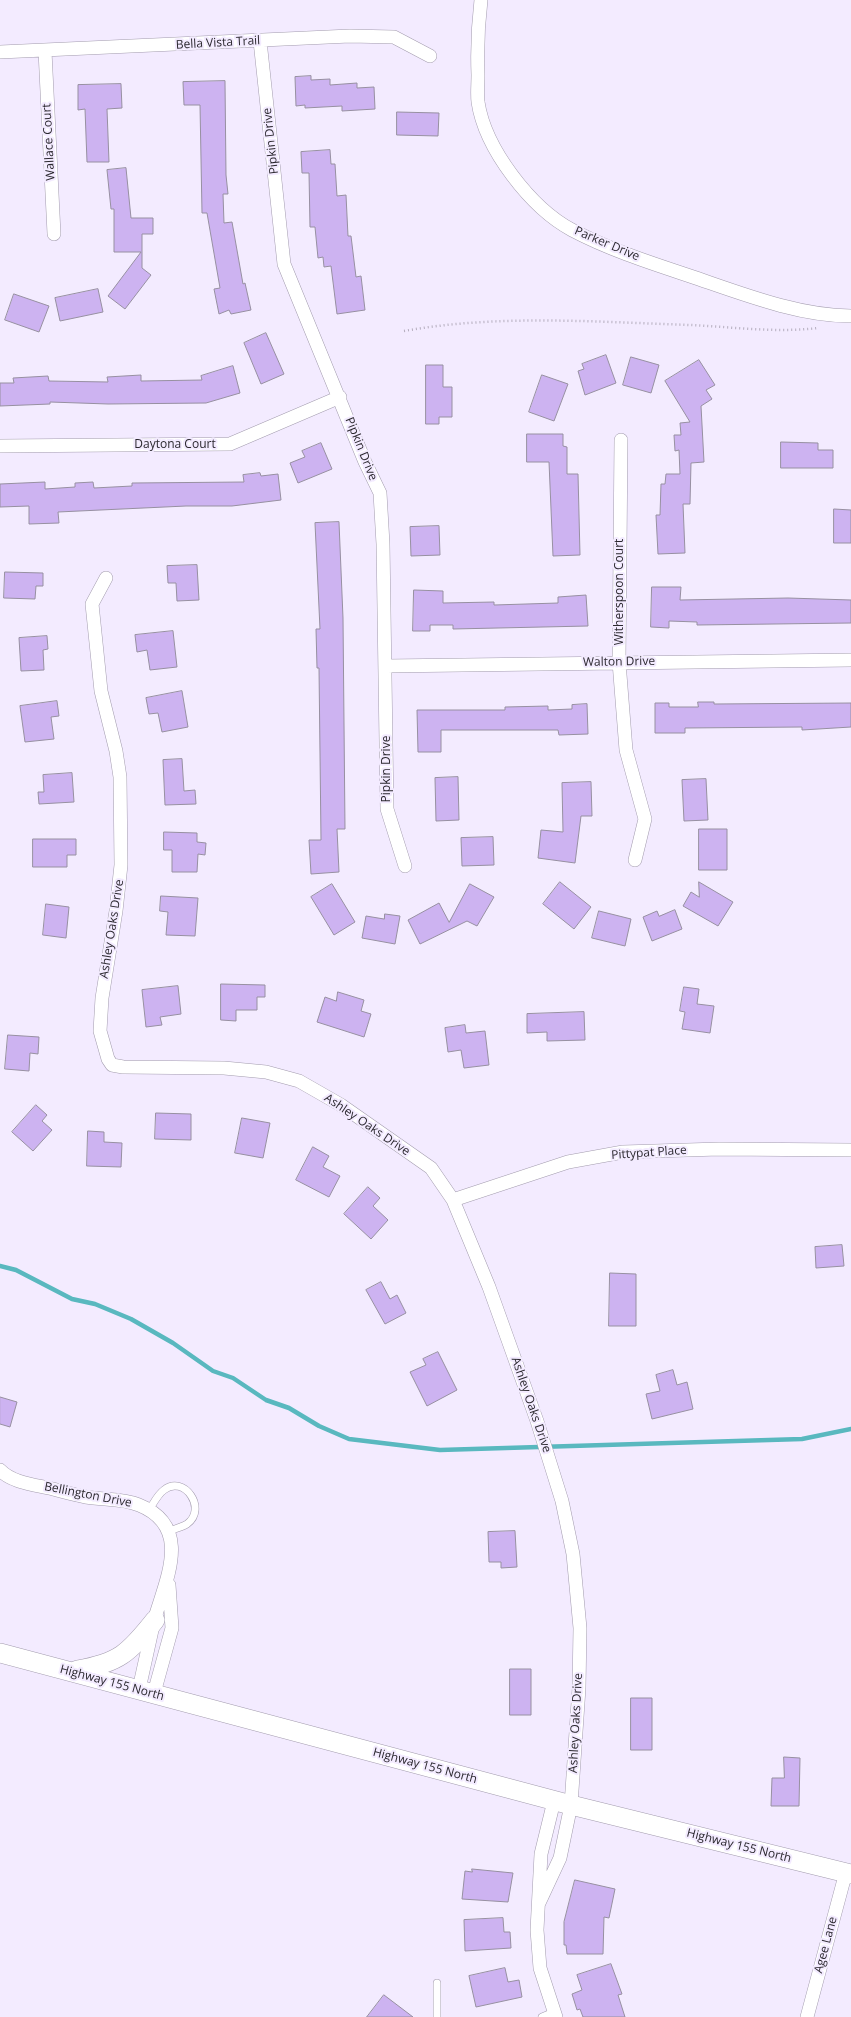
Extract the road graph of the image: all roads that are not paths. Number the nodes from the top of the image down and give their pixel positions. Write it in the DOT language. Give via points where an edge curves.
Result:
graph roads {
  1 [pos="480,0"];
  2 [pos="260,41"];
  3 [pos="45,51"];
  4 [pos="0,52"];
  5 [pos="430,56"];
  6 [pos="54,234"];
  7 [pos="846,316"];
  8 [pos="340,397"];
  9 [pos="621,440"];
  10 [pos="0,446"];
  11 [pos="106,578"];
  12 [pos="851,660"];
  13 [pos="619,662"];
  14 [pos="386,666"];
  15 [pos="636,860"];
  16 [pos="405,866"];
  17 [pos="851,1150"];
  18 [pos="453,1200"];
  19 [pos="0,1470"];
  20 [pos="149,1510"];
  21 [pos="169,1531"];
  22 [pos="168,1578"];
  23 [pos="155,1620"];
  24 [pos="0,1653"];
  25 [pos="70,1671"];
  26 [pos="147,1691"];
  27 [pos="563,1803"];
  28 [pos="848,1873"];
  29 [pos="539,1903"];
  30 [pos="436,1984"];
  31 [pos="551,2015"];
  32 [pos="437,2017"];
  33 [pos="807,2017"];
  1 -- 7 [label="street, Parker Drive" via="477,40 478,102 483,123 500,158 525,190 545,210 571,230 649,262 793,308"];
  2 -- 3 [label="street, Bella Vista Trail"];
  2 -- 5 [label="street, Bella Vista Trail" via="350,36 394,37"];
  2 -- 8 [label="street, Pipkin Drive" via="284,264"];
  3 -- 4 [label="street, Bella Vista Trail"];
  3 -- 6 [label="street, Wallace Court"];
  8 -- 10 [label="street, Daytona Court" via="230,444"];
  8 -- 14 [label="street, Pipkin Drive" via="380,493"];
  9 -- 13 [label="street, Witherspoon Court"];
  11 -- 18 [label="street, Ashley Oaks Drive" via="92,604 101,691 120,777 122,834 116,911 102,998 100,1031 108,1059 112,1065 123,1067 224,1068 266,1072 299,1081 341,1104 431,1168"];
  12 -- 13 [label="street, Walton Drive"];
  13 -- 14 [label="street, Walton Drive"];
  13 -- 15 [label="street, Witherspoon Court" via="626,750 645,819"];
  14 -- 16 [label="street, Pipkin Drive" via="387,809"];
  17 -- 18 [label="street, Pittypat Place" via="719,1149 623,1152 568,1162"];
  18 -- 27 [label="street, Ashley Oaks Drive" via="489,1287 537,1421 562,1501 572,1547 580,1628 579,1688"];
  19 -- 20 [label="street, Bellington Drive" via="6,1476 28,1483 86,1497 139,1504"];
  20 -- 21 [label="street, Bellington Drive"];
  20 -- 21 [label="lane" via="168,1487 180,1487 191,1494 196,1505 191,1520"];
  21 -- 22 [label="street, Bellington Drive" via="173,1554"];
  22 -- 23 [label="street, Bellington Drive"];
  22 -- 26 [label="street, Bellington Drive" via="172,1628"];
  23 -- 25 [label="main road" via="131,1650 115,1660 100,1666"];
  23 -- 26 [label="street, Bellington Drive"];
  24 -- 25 [label="main road, Highway 155 North"];
  25 -- 26 [label="main road, Highway 155 North"];
  26 -- 27 [label="main road, Highway 155 North"];
  27 -- 28 [label="main road, Highway 155 North"];
  27 -- 29 [label="street" via="541,1854"];
  27 -- 29 [label="street" via="560,1858"];
  28 -- 33 [label="street, Agee Lane"];
  29 -- 31 [label="street" via="538,1957"];
  30 -- 32 [label="lane"];
}
